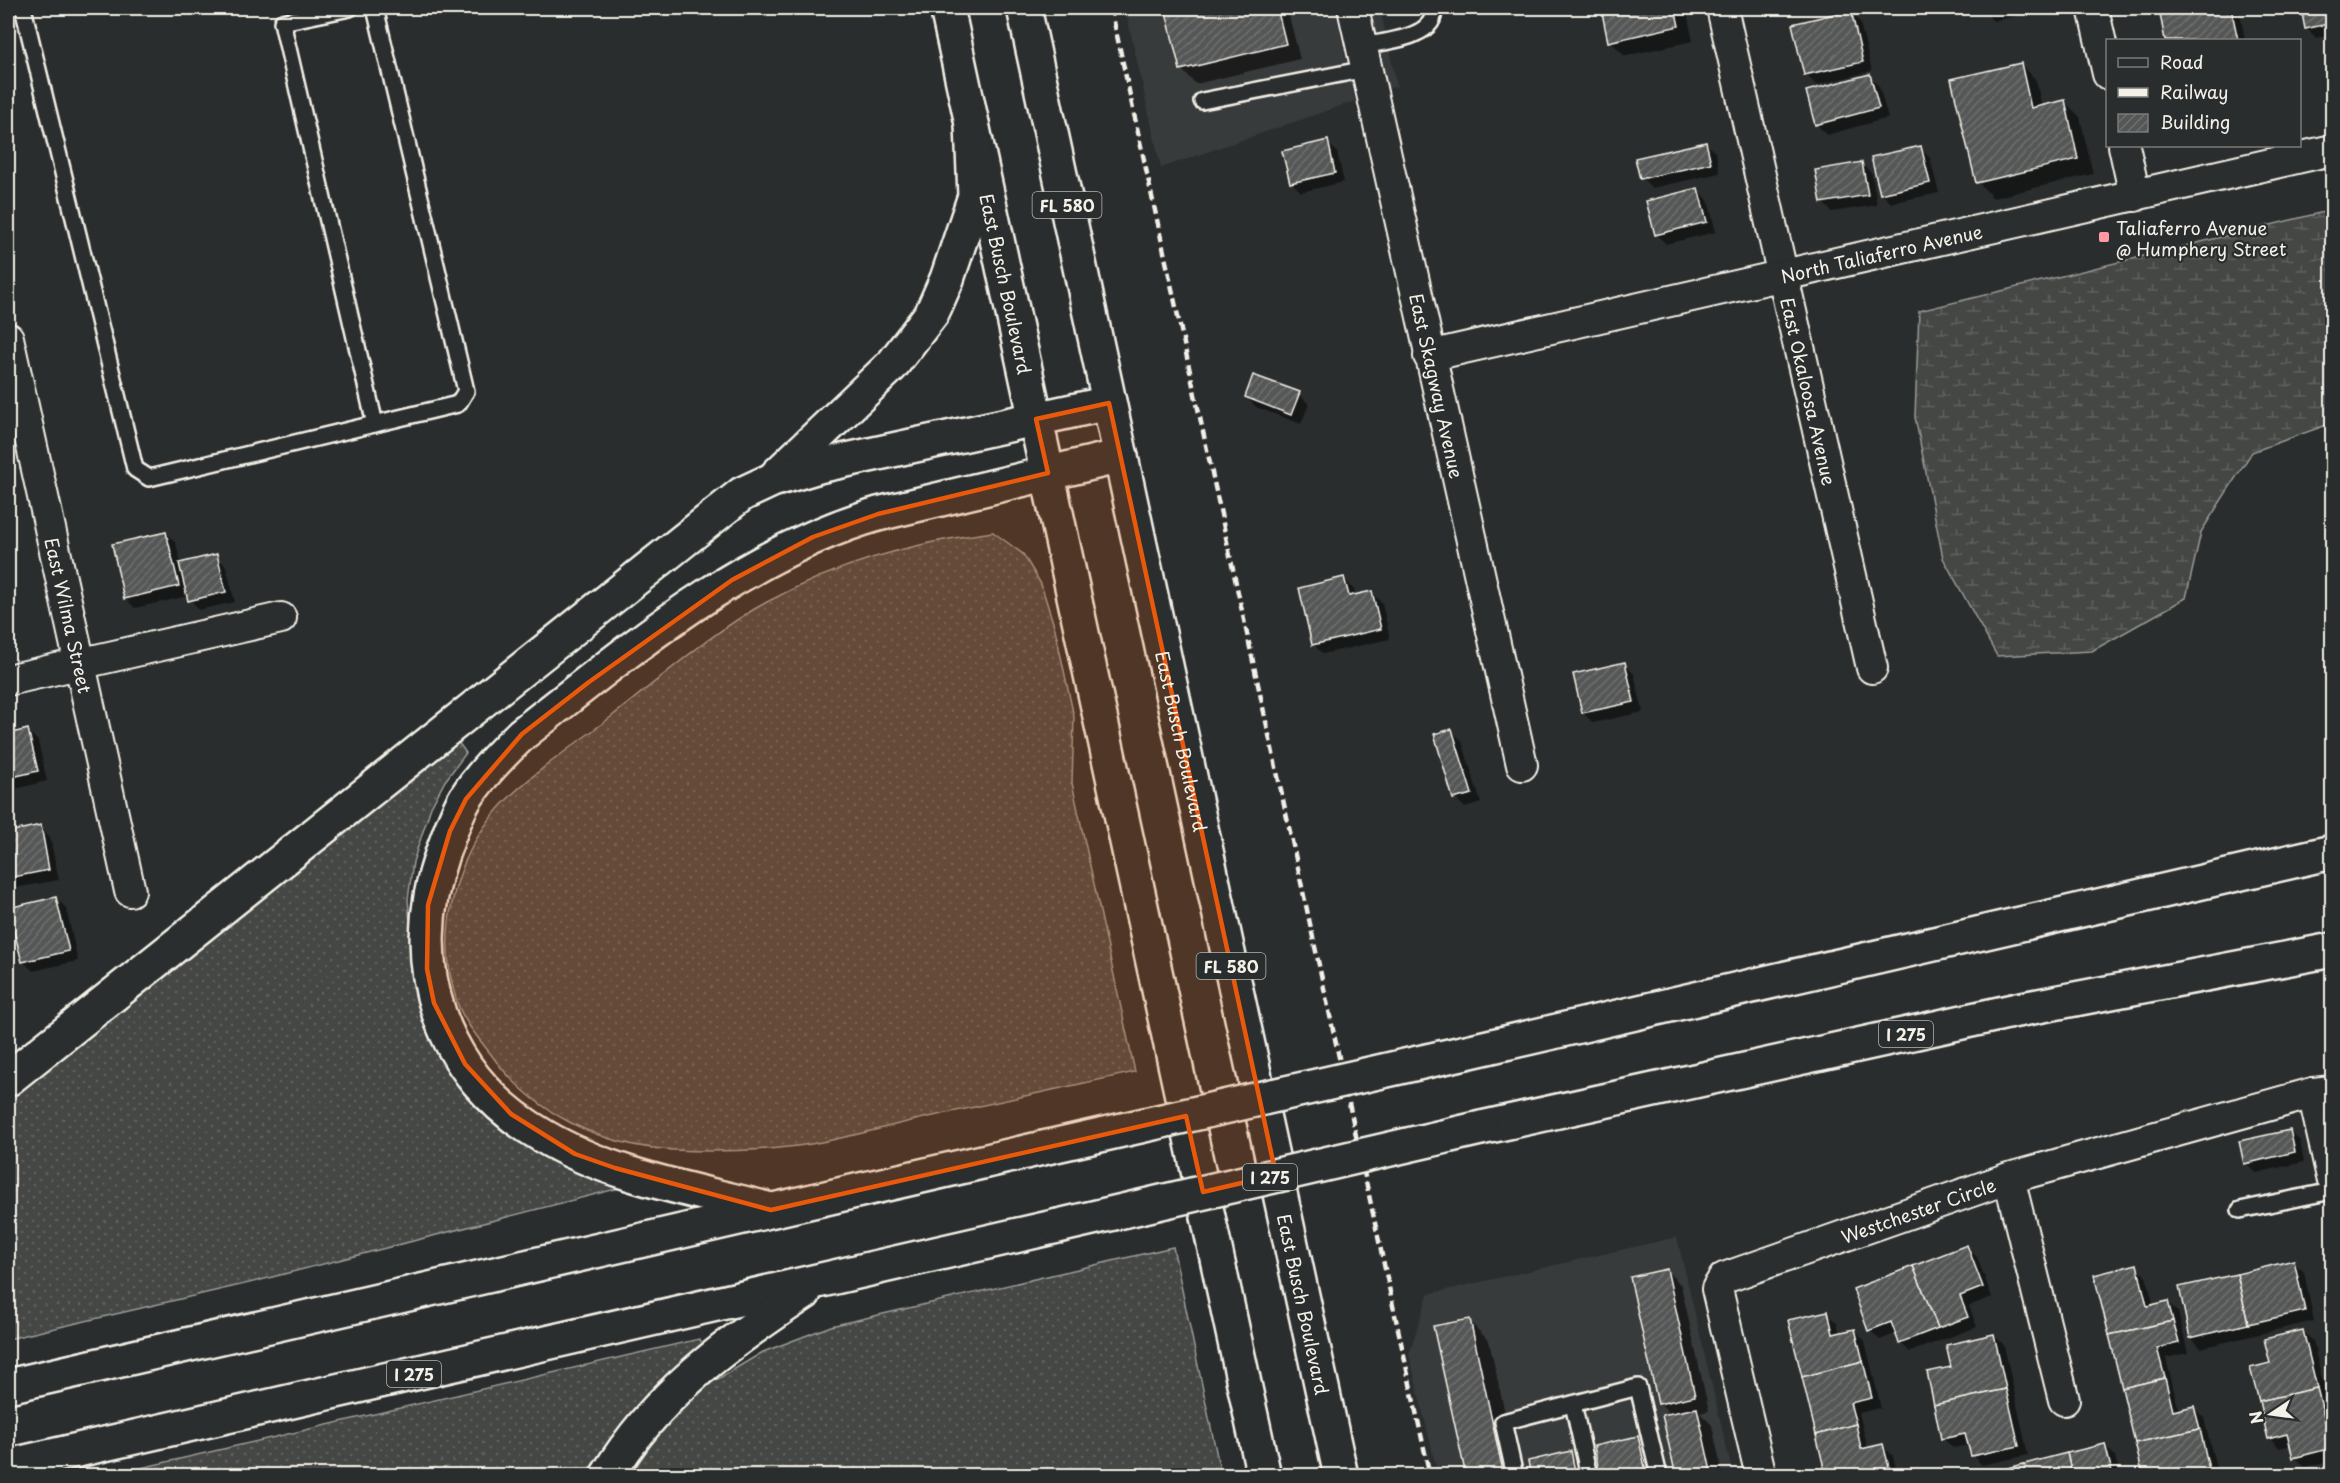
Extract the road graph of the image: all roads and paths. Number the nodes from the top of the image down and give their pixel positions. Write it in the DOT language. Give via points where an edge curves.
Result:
graph roads {
  1 [pos="23,8"];
  2 [pos="350,8"];
  3 [pos="375,8"];
  4 [pos="947,8"];
  5 [pos="1024,8"];
  6 [pos="1353,8"];
  7 [pos="1433,8"];
  8 [pos="1722,8"];
  9 [pos="2093,8"];
  10 [pos="1364,57"];
  11 [pos="2106,65"];
  12 [pos="1202,100"];
  13 [pos="972,124"];
  14 [pos="2124,147"];
  15 [pos="2332,150"];
  16 [pos="2135,195"];
  17 [pos="1782,277"];
  18 [pos="8,338"];
  19 [pos="1429,356"];
  20 [pos="1109,403"];
  21 [pos="1036,419"];
  22 [pos="375,424"];
  23 [pos="1121,456"];
  24 [pos="1048,473"];
  25 [pos="772,480"];
  26 [pos="281,618"];
  27 [pos="81,663"];
  28 [pos="1872,668"];
  29 [pos="8,680"];
  30 [pos="1522,765"];
  31 [pos="2332,852"];
  32 [pos="130,891"];
  33 [pos="2332,950"];
  34 [pos="8,1079"];
  35 [pos="2323,1092"];
  36 [pos="2332,1177"];
  37 [pos="2009,1178"];
  38 [pos="2332,1191"];
  39 [pos="771,1210"];
  40 [pos="2240,1210"];
  41 [pos="820,1282"];
  42 [pos="8,1386"];
  43 [pos="2064,1400"];
  44 [pos="1573,1404"];
  45 [pos="8,1467"];
  46 [pos="607,1476"];
  47 [pos="1264,1476"];
  48 [pos="1341,1476"];
  49 [pos="1515,1476"];
  50 [pos="1589,1476"];
  51 [pos="1659,1476"];
  52 [pos="1761,1476"];
  1 -- 22 [label="lane" via="135,469 149,478"];
  2 -- 22 [label="lane" via="282,22"];
  3 -- 22 [label="lane" via="466,391 458,404"];
  4 -- 13 [label="main road, East Busch Boulevard"];
  5 -- 20 [label="main road, East Busch Boulevard / FL 580"];
  6 -- 10 [label="street, East Skagway Avenue"];
  7 -- 10 [label="lane" via="1427,28"];
  8 -- 17 [label="street, East Okaloosa Avenue"];
  9 -- 11 [label="street"];
  10 -- 12 [label="lane"];
  10 -- 19 [label="street, East Skagway Avenue"];
  13 -- 21 [label="main road, East Busch Boulevard"];
  13 -- 25 [label="main road" via="975,196 932,313 892,365"];
  14 -- 16 [label="street"];
  15 -- 16 [label="street, North Taliaferro Avenue"];
  16 -- 17 [label="street, North Taliaferro Avenue"];
  17 -- 19 [label="street, North Taliaferro Avenue"];
  17 -- 28 [label="street, East Okaloosa Avenue"];
  18 -- 27 [label="street, East Wilma Street"];
  19 -- 30 [label="street, East Skagway Avenue"];
  20 -- 21 [label="main road"];
  20 -- 23 [label="main road, East Busch Boulevard / FL 580"];
  21 -- 24 [label="main road, East Busch Boulevard"];
  21 -- 25 [label="main road" via="890,449"];
  23 -- 24 [label="main road"];
  23 -- 48 [label="main road, East Busch Boulevard / FL 580"];
  24 -- 39 [label="main road" via="846,523 771,556 589,682 522,734 466,799 450,831 428,905 427,969 434,1003 448,1035 485,1089 511,1114 575,1154 634,1174"];
  24 -- 47 [label="main road, East Busch Boulevard"];
  25 -- 34 [label="main road" via="742,494"];
  26 -- 27 [label="street"];
  27 -- 29 [label="street"];
  27 -- 32 [label="street, East Wilma Street"];
  31 -- 39 [label="main road, bridge"];
  33 -- 41 [label="main road, I 275, bridge" via="2017,1010 1481,1128"];
  35 -- 36 [label="street"];
  35 -- 37 [label="street, Westchester Circle"];
  37 -- 43 [label="street"];
  37 -- 52 [label="street, Westchester Circle" via="1724,1278 1717,1289"];
  38 -- 40 [label="lane"];
  39 -- 42 [label="main road"];
  41 -- 45 [label="main road, I 275"];
  41 -- 46 [label="main road" via="762,1320 674,1389 646,1419"];
  44 -- 49 [label="lane" via="1503,1422"];
  44 -- 50 [label="lane"];
  44 -- 51 [label="lane" via="1638,1387"];
}
